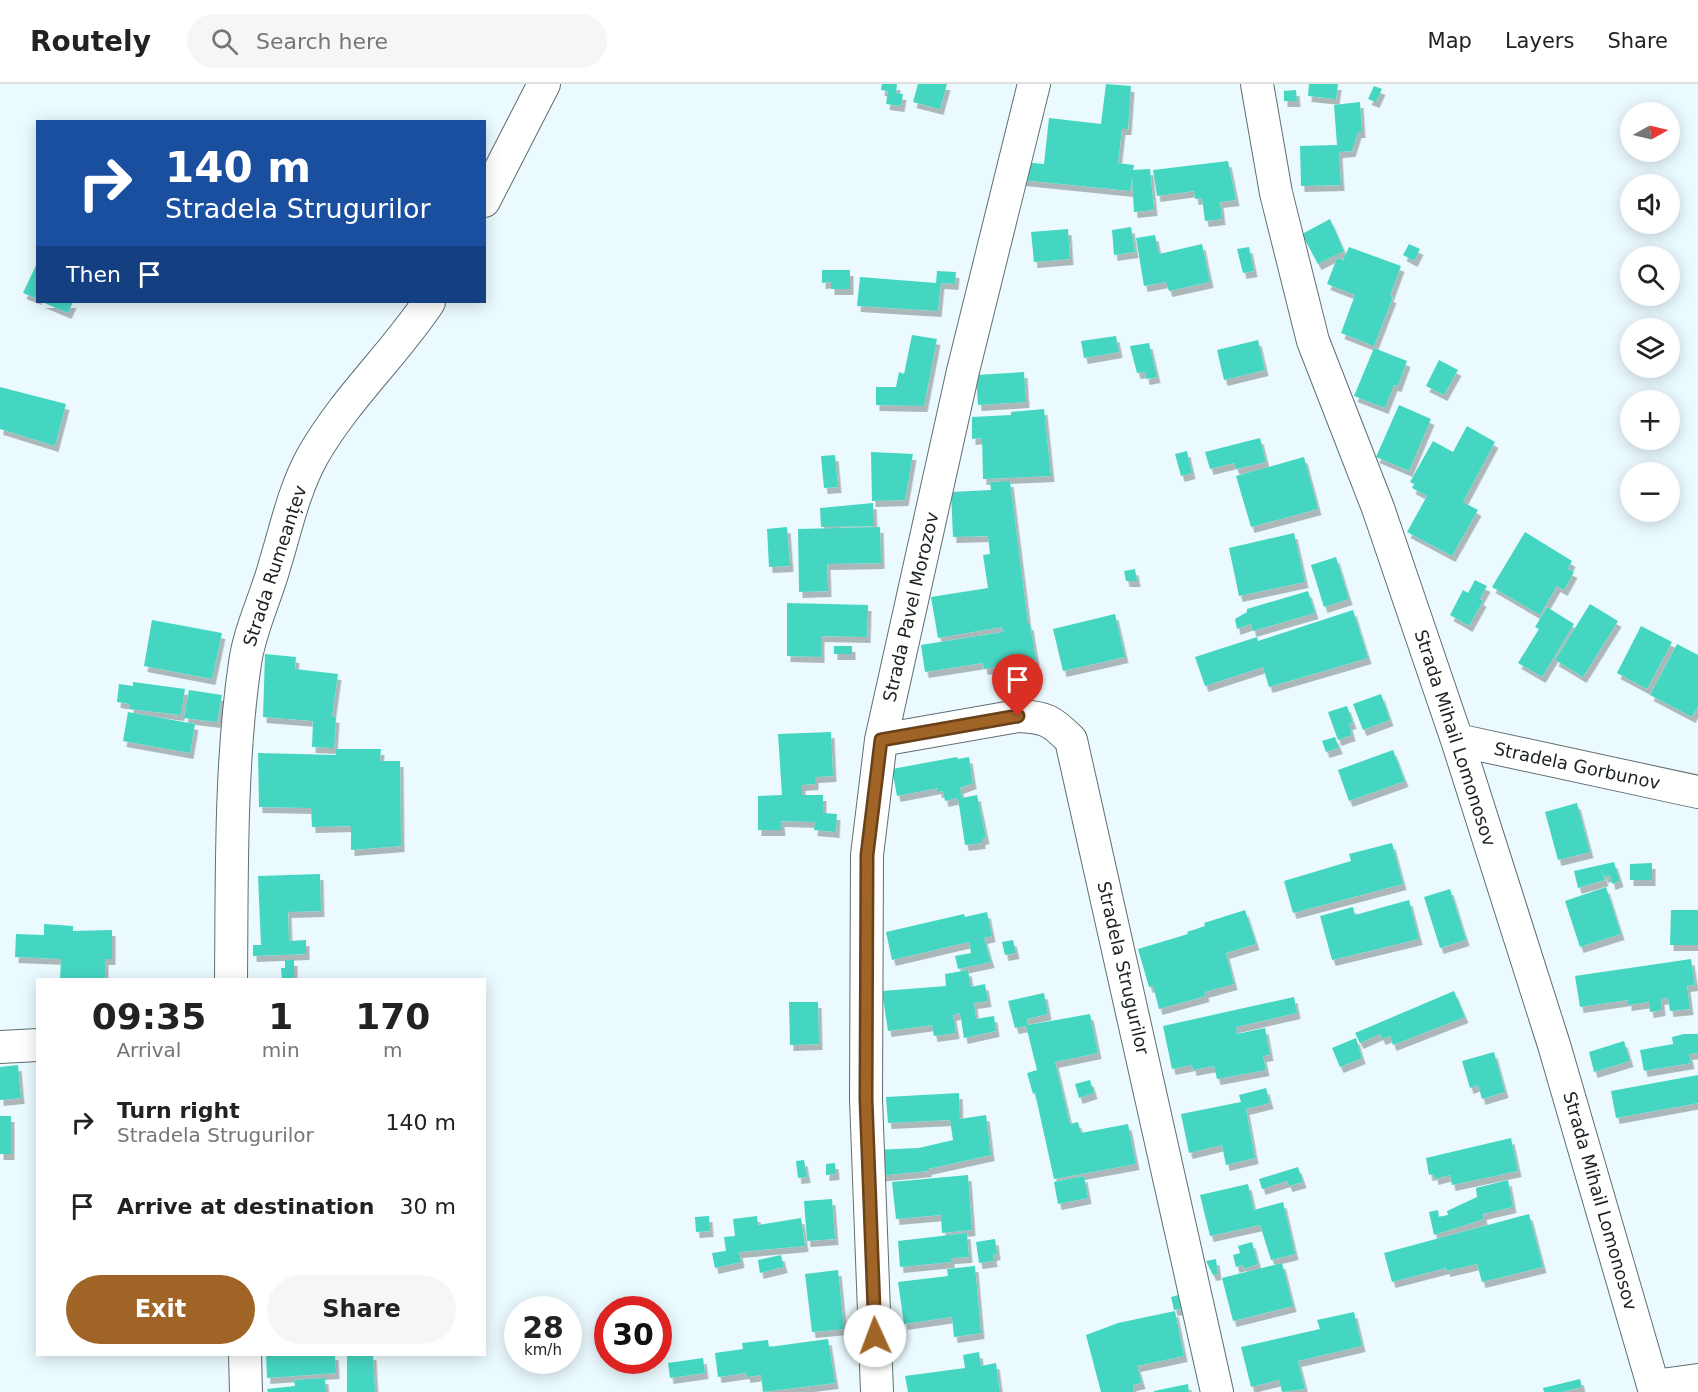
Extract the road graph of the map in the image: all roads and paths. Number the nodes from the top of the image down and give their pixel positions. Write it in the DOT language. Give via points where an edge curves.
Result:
graph roads {
  1 [pos="544,84"];
  2 [pos="1034,84"];
  3 [pos="1257,84"];
  4 [pos="486,197"];
  5 [pos="428,303"];
  6 [pos="881,740"];
  7 [pos="1457,740"];
  8 [pos="1698,792"];
  9 [pos="231,978"];
  10 [pos="36,1045"];
  11 [pos="0,1047"];
  12 [pos="245,1356"];
  13 [pos="1698,1380"];
  14 [pos="1655,1389"];
  15 [pos="246,1392"];
  16 [pos="877,1392"];
  17 [pos="1217,1392"];
  1 -- 4 [label="street"];
  2 -- 6 [label="street, Strada Pavel Morozov" via="963,371"];
  3 -- 7 [label="street, Strada Mihail Lomonosov" via="1276,193 1313,341 1378,508"];
  5 -- 9 [label="street, Strada Rumeanțev" via="411,329 358,389 312,457 295,495 254,619 239,717"];
  6 -- 16 [label="street, Strada Pavel Morozov" via="867,855 866,938 866,1099"];
  6 -- 17 [label="street, Stradela Strugurilor" via="1018,716 1053,723 1071,740"];
  7 -- 8 [label="street, Stradela Gorbunov"];
  7 -- 14 [label="street, Strada Mihail Lomonosov" via="1554,1045"];
  10 -- 11 [label="street"];
  12 -- 15 [label="street"];
  13 -- 14 [label="street"];
}
